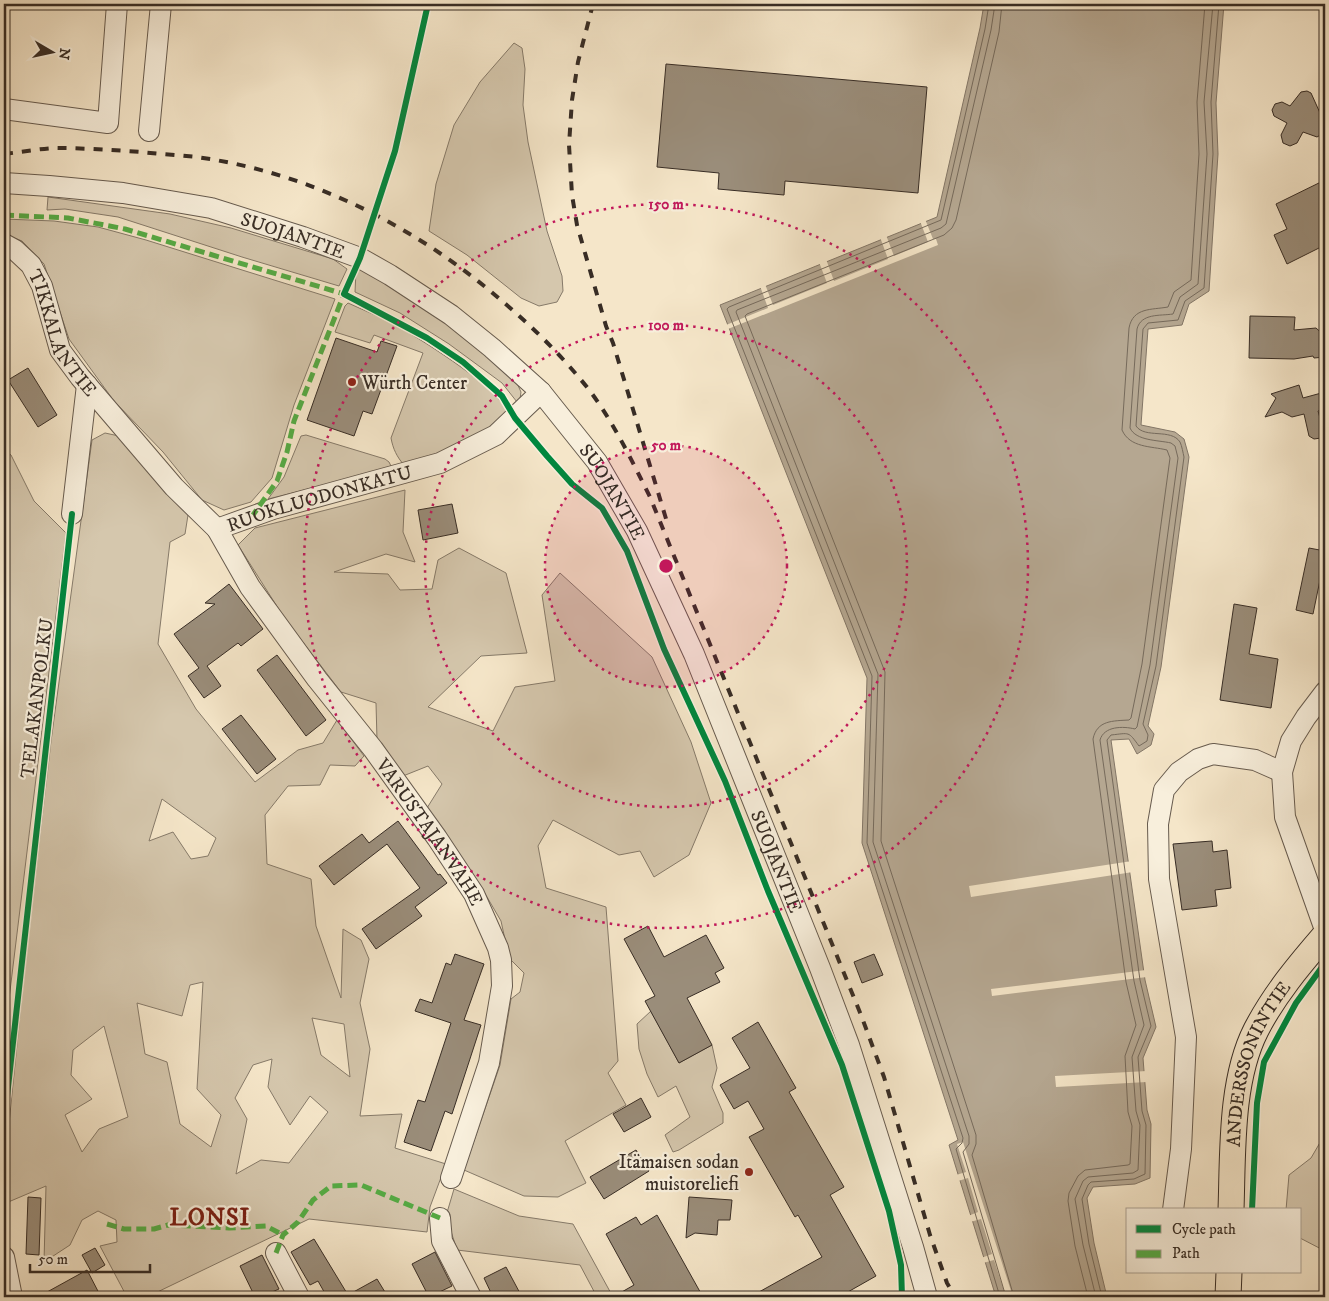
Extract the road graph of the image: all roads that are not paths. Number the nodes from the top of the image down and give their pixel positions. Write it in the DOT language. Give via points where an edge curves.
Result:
graph roads {
  1 [pos="117,4"];
  2 [pos="161,4"];
  3 [pos="4,109"];
  4 [pos="149,131"];
  5 [pos="4,183"];
  6 [pos="4,244"];
  7 [pos="87,385"];
  8 [pos="541,392"];
  9 [pos="121,423"];
  10 [pos="72,514"];
  11 [pos="217,529"];
  12 [pos="1325,692"];
  13 [pos="1282,772"];
  14 [pos="1325,930"];
  15 [pos="1325,935"];
  16 [pos="451,1178"];
  17 [pos="1173,1208"];
  18 [pos="1231,1208"];
  19 [pos="440,1218"];
  20 [pos="276,1253"];
  21 [pos="4,1257"];
  22 [pos="1229,1274"];
  23 [pos="12,1297"];
  24 [pos="299,1297"];
  25 [pos="471,1297"];
  26 [pos="927,1297"];
  27 [pos="1228,1297"];
  1 -- 3 [label="street" via="108,123"];
  2 -- 4 [label="street"];
  5 -- 8 [label="street, SUOJANTIE" via="132,195 212,208 360,258 451,314"];
  6 -- 7 [label="street, TIKKALANTIE" via="31,265 42,286 60,350"];
  7 -- 9 [label="street, TIKKALANTIE"];
  7 -- 10 [label="street"];
  8 -- 11 [label="street, RUOKLUODONKATU" via="496,435 440,463 273,508"];
  8 -- 26 [label="street, SUOJANTIE" via="597,462 637,531 694,654 849,1045"];
  9 -- 11 [label="street, RUOKLUODONKATU" via="174,487"];
  11 -- 16 [label="street, VARUSTAJANVAHE" via="250,587 437,838 474,894 498,948 502,986 489,1063"];
  12 -- 13 [label="street" via="1291,742"];
  13 -- 14 [label="street" via="1285,818"];
  13 -- 17 [label="street" via="1255,760 1212,754 1179,772 1164,790 1158,824 1160,879 1186,1037 1181,1149"];
  15 -- 18 [label="main road, ANDERSSONINTIE" via="1289,976 1255,1031 1235,1106"];
  19 -- 25 [label="street" via="442,1241"];
  20 -- 24 [label="street"];
  21 -- 23 [label="street"];
  22 -- 27 [label="main road"];
}
